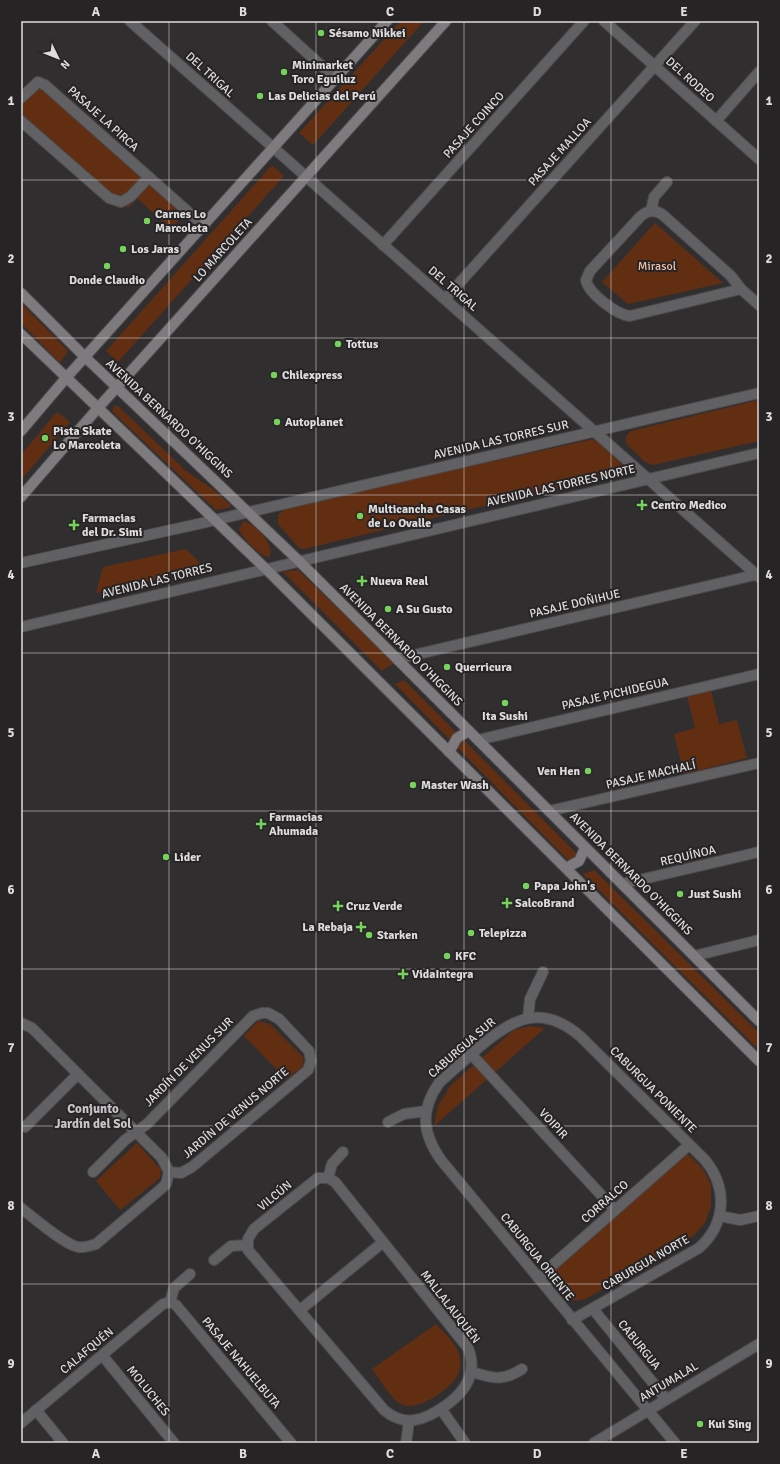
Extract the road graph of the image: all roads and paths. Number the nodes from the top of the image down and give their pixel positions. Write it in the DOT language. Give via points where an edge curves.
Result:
graph roads {
  1 [pos="130,21"];
  2 [pos="272,21"];
  3 [pos="387,21"];
  4 [pos="446,21"];
  5 [pos="584,21"];
  6 [pos="604,21"];
  7 [pos="695,21"];
  8 [pos="655,66"];
  9 [pos="759,72"];
  10 [pos="335,78"];
  11 [pos="21,98"];
  12 [pos="716,120"];
  13 [pos="21,121"];
  14 [pos="273,148"];
  15 [pos="759,159"];
  16 [pos="149,177"];
  17 [pos="305,177"];
  18 [pos="667,182"];
  19 [pos="651,211"];
  20 [pos="203,226"];
  21 [pos="383,246"];
  22 [pos="741,289"];
  23 [pos="21,293"];
  24 [pos="445,299"];
  25 [pos="759,305"];
  26 [pos="21,334"];
  27 [pos="85,357"];
  28 [pos="66,378"];
  29 [pos="117,387"];
  30 [pos="759,393"];
  31 [pos="98,408"];
  32 [pos="21,430"];
  33 [pos="595,431"];
  34 [pos="759,453"];
  35 [pos="650,479"];
  36 [pos="21,498"];
  37 [pos="249,512"];
  38 [pos="215,520"];
  39 [pos="298,560"];
  40 [pos="21,563"];
  41 [pos="265,568"];
  42 [pos="758,575"];
  43 [pos="21,627"];
  44 [pos="397,659"];
  45 [pos="759,674"];
  46 [pos="469,731"];
  47 [pos="478,740"];
  48 [pos="449,752"];
  49 [pos="759,763"];
  50 [pos="549,811"];
  51 [pos="585,848"];
  52 [pos="759,852"];
  53 [pos="566,868"];
  54 [pos="622,884"];
  55 [pos="759,940"];
  56 [pos="694,956"];
  57 [pos="543,972"];
  58 [pos="262,1013"];
  59 [pos="528,1018"];
  60 [pos="759,1021"];
  61 [pos="21,1023"];
  62 [pos="472,1054"];
  63 [pos="759,1061"];
  64 [pos="78,1074"];
  65 [pos="426,1111"];
  66 [pos="388,1122"];
  67 [pos="26,1127"];
  68 [pos="136,1132"];
  69 [pos="689,1145"];
  70 [pos="343,1152"];
  71 [pos="92,1172"];
  72 [pos="169,1172"];
  73 [pos="328,1178"];
  74 [pos="21,1208"];
  75 [pos="615,1210"];
  76 [pos="720,1216"];
  77 [pos="759,1216"];
  78 [pos="382,1243"];
  79 [pos="247,1245"];
  80 [pos="214,1260"];
  81 [pos="190,1274"];
  82 [pos="538,1278"];
  83 [pos="170,1302"];
  84 [pos="592,1308"];
  85 [pos="300,1310"];
  86 [pos="572,1320"];
  87 [pos="759,1344"];
  88 [pos="102,1355"];
  89 [pos="522,1369"];
  90 [pos="472,1372"];
  91 [pos="666,1399"];
  92 [pos="441,1409"];
  93 [pos="36,1410"];
  94 [pos="648,1410"];
  95 [pos="409,1421"];
  96 [pos="21,1423"];
  97 [pos="63,1443"];
  98 [pos="174,1443"];
  99 [pos="291,1443"];
  100 [pos="406,1443"];
  101 [pos="465,1443"];
  102 [pos="594,1443"];
  103 [pos="675,1443"];
  1 -- 14 [label="street, DEL TRIGAL"];
  2 -- 10 [label="street"];
  3 -- 10 [label="main road"];
  4 -- 17 [label="main road, LO MARCOLETA"];
  5 -- 21 [label="street, PASAJE COINCO"];
  6 -- 8 [label="street, DEL RODEO"];
  7 -- 8 [label="street, PASAJE MALLOA"];
  8 -- 12 [label="street, DEL RODEO"];
  8 -- 24 [label="street, PASAJE MALLOA"];
  9 -- 12 [label="street"];
  10 -- 14 [label="main road"];
  11 -- 16 [label="street, PASAJE LA PIRCA" via="38,82 45,85"];
  12 -- 15 [label="street, DEL RODEO"];
  13 -- 16 [label="street" via="109,198 121,202 130,197"];
  14 -- 17 [label="street, DEL TRIGAL"];
  14 -- 20 [label="main road"];
  16 -- 20 [label="street, PASAJE LA PIRCA"];
  17 -- 21 [label="street, DEL TRIGAL"];
  17 -- 29 [label="main road, LO MARCOLETA"];
  18 -- 19 [label="street" via="654,197"];
  19 -- 22 [label="street" via="663,215 731,276"];
  19 -- 22 [label="street" via="640,217 587,275 588,287 613,309 630,316"];
  20 -- 27 [label="main road"];
  21 -- 24 [label="street, DEL TRIGAL"];
  22 -- 25 [label="street"];
  23 -- 27 [label="main road, AVENIDA BERNARDO O'HIGGINS"];
  24 -- 33 [label="street, DEL TRIGAL"];
  26 -- 28 [label="main road"];
  27 -- 28 [label="main road"];
  27 -- 29 [label="main road, AVENIDA BERNARDO O'HIGGINS"];
  28 -- 31 [label="main road"];
  28 -- 32 [label="main road"];
  29 -- 31 [label="main road, LO MARCOLETA"];
  29 -- 37 [label="main road, AVENIDA BERNARDO O'HIGGINS"];
  30 -- 33 [label="street, AVENIDA LAS TORRES SUR"];
  31 -- 36 [label="main road, LO MARCOLETA"];
  31 -- 38 [label="main road"];
  33 -- 35 [label="street, DEL TRIGAL"];
  33 -- 37 [label="street, AVENIDA LAS TORRES SUR"];
  34 -- 35 [label="street, AVENIDA LAS TORRES NORTE"];
  35 -- 39 [label="street, AVENIDA LAS TORRES NORTE"];
  35 -- 42 [label="street, DEL TRIGAL"];
  37 -- 38 [label="street"];
  37 -- 39 [label="main road, AVENIDA BERNARDO O'HIGGINS"];
  38 -- 40 [label="street"];
  38 -- 41 [label="main road"];
  39 -- 41 [label="street, AVENIDA LAS TORRES"];
  39 -- 44 [label="main road, AVENIDA BERNARDO O'HIGGINS"];
  41 -- 43 [label="street, AVENIDA LAS TORRES"];
  41 -- 48 [label="main road"];
  42 -- 44 [label="street, PASAJE DOÑIHUE"];
  44 -- 46 [label="main road, AVENIDA BERNARDO O'HIGGINS"];
  45 -- 47 [label="street, PASAJE PICHIDEGUA"];
  46 -- 47 [label="main road, AVENIDA BERNARDO O'HIGGINS"];
  46 -- 48 [label="main road" via="457,738"];
  47 -- 50 [label="main road, AVENIDA BERNARDO O'HIGGINS"];
  48 -- 53 [label="main road"];
  49 -- 50 [label="street, PASAJE MACHALÍ"];
  50 -- 51 [label="main road, AVENIDA BERNARDO O'HIGGINS"];
  51 -- 53 [label="main road" via="579,861"];
  51 -- 54 [label="main road, AVENIDA BERNARDO O'HIGGINS"];
  52 -- 54 [label="street, REQUÍNOA"];
  53 -- 63 [label="main road"];
  54 -- 56 [label="main road, AVENIDA BERNARDO O'HIGGINS"];
  55 -- 56 [label="street"];
  56 -- 60 [label="main road, AVENIDA BERNARDO O'HIGGINS"];
  57 -- 59 [label="street" via="530,999"];
  58 -- 68 [label="street, JARDÍN DE VENUS SUR" via="249,1020"];
  58 -- 72 [label="street, JARDÍN DE VENUS NORTE" via="279,1019 306,1048 311,1061 304,1074 192,1167 181,1173"];
  59 -- 62 [label="street, CABURGUA SUR" via="505,1027"];
  59 -- 69 [label="street, CABURGUA PONIENTE" via="550,1019 574,1031"];
  61 -- 64 [label="street" via="32,1028"];
  62 -- 65 [label="street, CABURGUA SUR" via="439,1083"];
  62 -- 75 [label="street, VOIPIR"];
  64 -- 67 [label="street"];
  64 -- 68 [label="street"];
  65 -- 66 [label="street" via="404,1114"];
  65 -- 82 [label="street, CABURGUA ORIENTE" via="426,1131 434,1150"];
  68 -- 71 [label="street, JARDÍN DE VENUS SUR"];
  68 -- 72 [label="street" via="166,1162"];
  69 -- 75 [label="street, CORRALCO"];
  69 -- 76 [label="street, CABURGUA PONIENTE" via="716,1175 721,1194"];
  70 -- 73 [label="street" via="332,1164"];
  72 -- 74 [label="street" via="166,1184 162,1188 96,1244 83,1248 67,1242"];
  73 -- 78 [label="street, MALLALAUQUÉN" via="337,1185"];
  73 -- 79 [label="street, VILCÚN" via="318,1178 254,1229"];
  75 -- 82 [label="street, CORRALCO"];
  76 -- 77 [label="street" via="740,1220"];
  76 -- 84 [label="street, CABURGUA NORTE" via="712,1234 699,1248"];
  78 -- 85 [label="street"];
  78 -- 90 [label="street, MALLALAUQUÉN" via="464,1342 470,1354"];
  79 -- 80 [label="street" via="232,1246"];
  79 -- 85 [label="street" via="251,1255"];
  81 -- 83 [label="street" via="174,1288"];
  82 -- 86 [label="street, CABURGUA ORIENTE"];
  83 -- 88 [label="street, CALAFQUÉN" via="163,1304"];
  83 -- 99 [label="street, PASAJE NAHUELBUTA" via="176,1305"];
  84 -- 86 [label="street, CABURGUA NORTE"];
  84 -- 91 [label="street, CABURGUA"];
  85 -- 95 [label="street" via="384,1410 395,1418"];
  86 -- 94 [label="street, CABURGUA ORIENTE"];
  87 -- 91 [label="street, ANTUMALAL"];
  88 -- 93 [label="street, CALAFQUÉN"];
  88 -- 98 [label="street, MOLUCHES"];
  89 -- 90 [label="street" via="500,1378"];
  90 -- 92 [label="street" via="460,1394"];
  91 -- 94 [label="street, ANTUMALAL"];
  92 -- 95 [label="street" via="423,1419"];
  92 -- 101 [label="street"];
  93 -- 96 [label="street, CALAFQUÉN"];
  93 -- 97 [label="street"];
  94 -- 102 [label="street, ANTUMALAL"];
  94 -- 103 [label="street"];
  95 -- 100 [label="street"];
}
